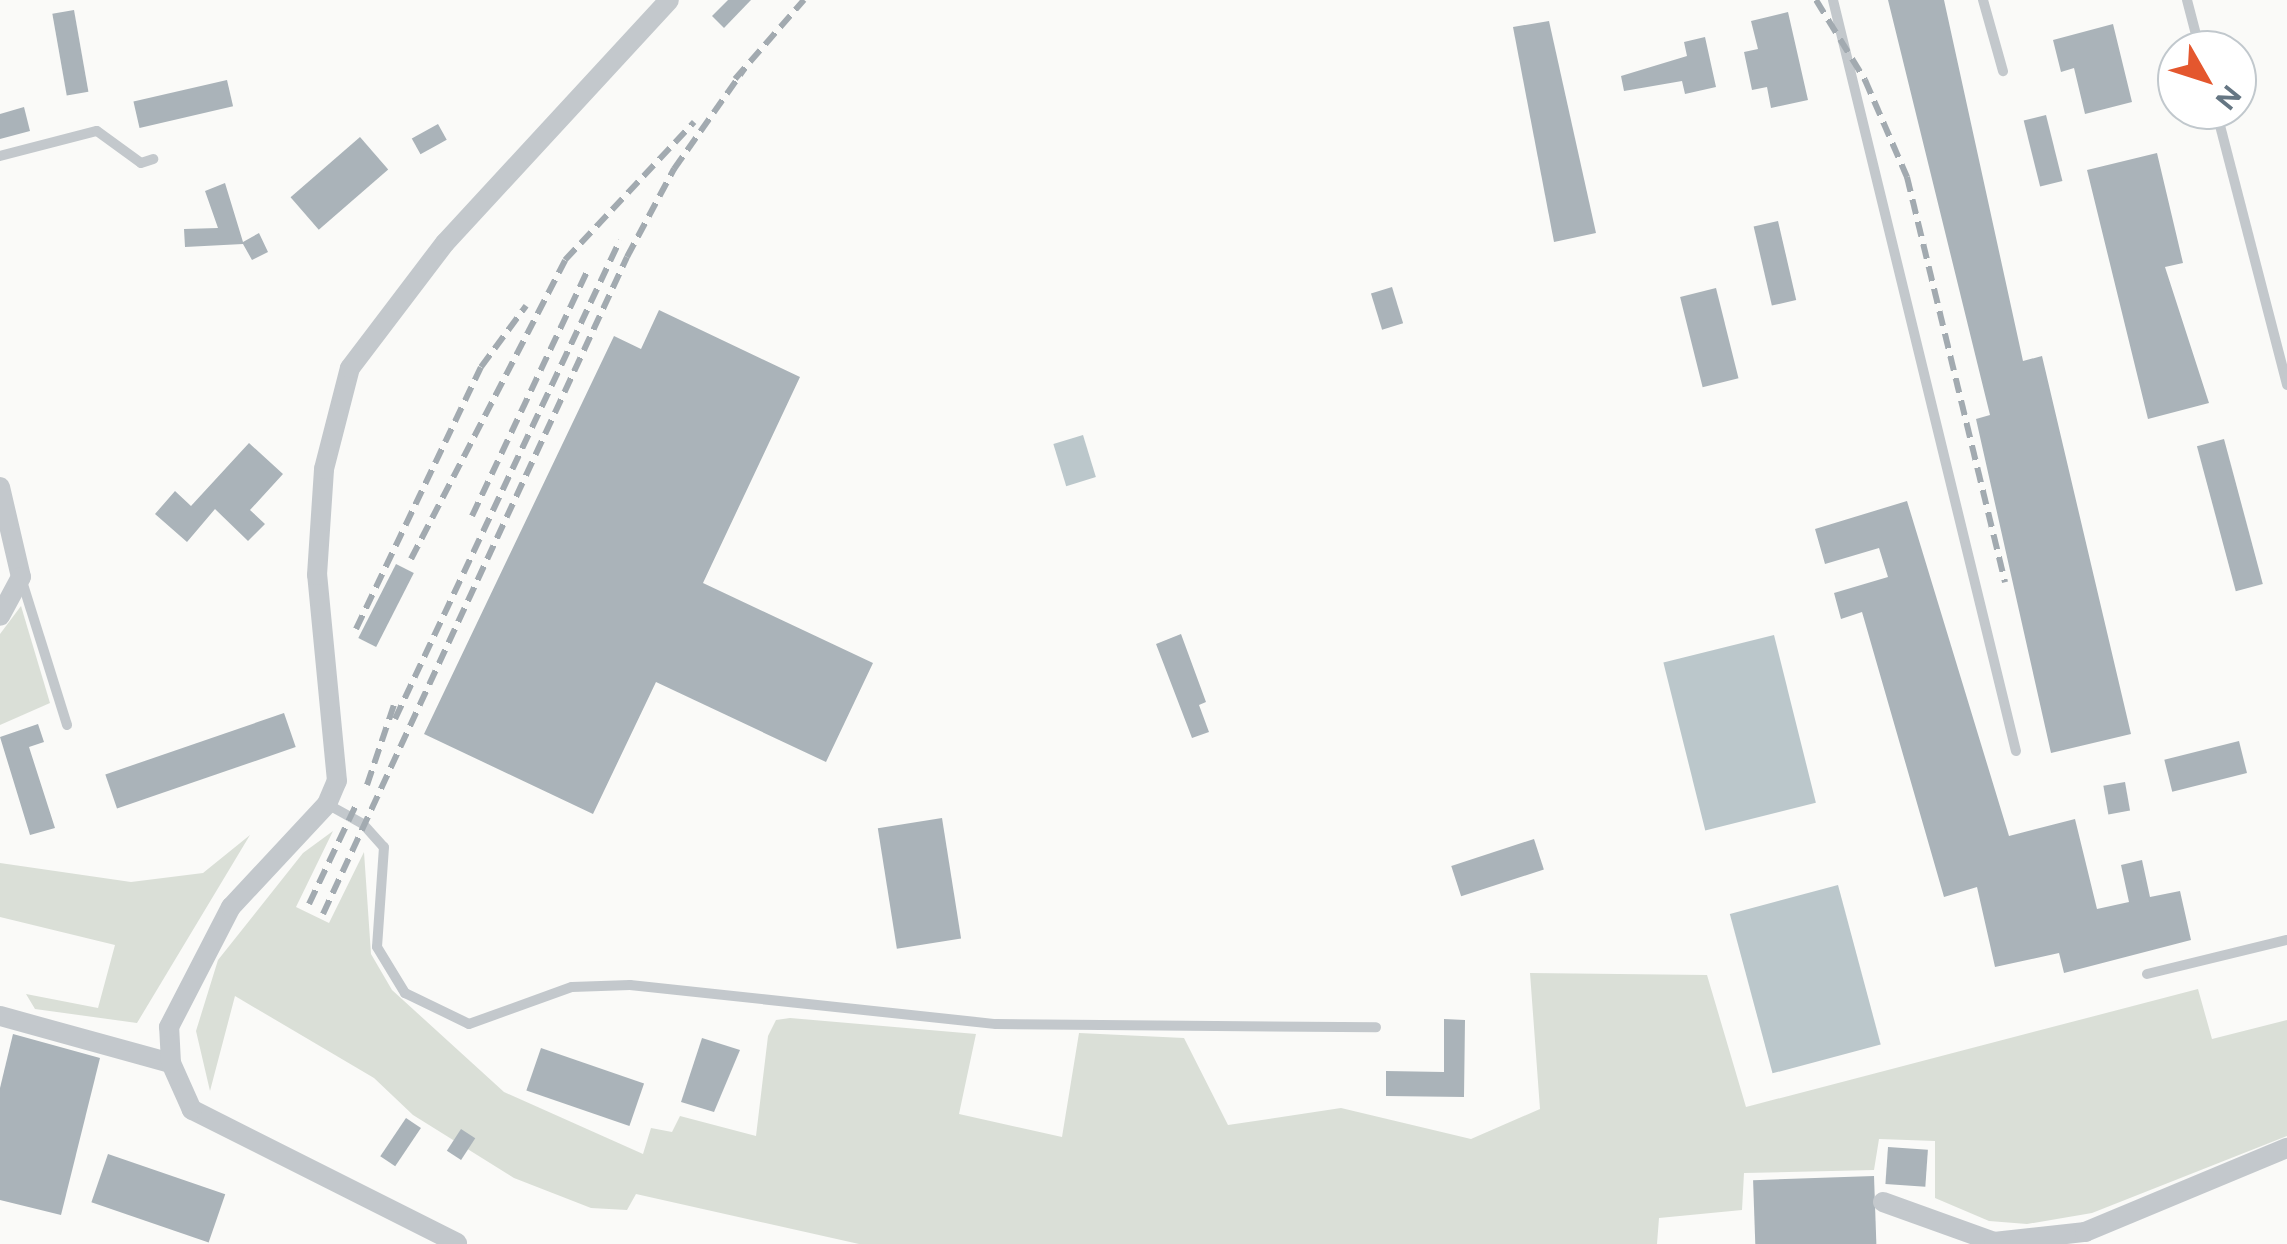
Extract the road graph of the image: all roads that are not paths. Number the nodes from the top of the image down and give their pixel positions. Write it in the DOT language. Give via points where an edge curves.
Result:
graph roads {
  1 [pos="669,0"];
  2 [pos="1832,0"];
  3 [pos="1983,0"];
  4 [pos="2187,0"];
  5 [pos="2195,30"];
  6 [pos="2004,71"];
  7 [pos="2221,130"];
  8 [pos="0,156"];
  9 [pos="153,160"];
  10 [pos="2287,385"];
  11 [pos="0,486"];
  12 [pos="21,577"];
  13 [pos="0,616"];
  14 [pos="67,725"];
  15 [pos="2016,751"];
  16 [pos="327,804"];
  17 [pos="2287,940"];
  18 [pos="2147,974"];
  19 [pos="0,1016"];
  20 [pos="1376,1027"];
  21 [pos="171,1062"];
  22 [pos="2287,1148"];
  23 [pos="1883,1202"];
  24 [pos="456,1243"];
  1 -- 16 [label="street" via="445,243 350,368 324,469 317,575 338,766"];
  2 -- 15 [label="lane"];
  3 -- 6 [label="lane"];
  4 -- 5 [label="lane"];
  7 -- 10 [label="lane"];
  8 -- 9 [label="lane" via="97,131 141,163"];
  11 -- 12 [label="street"];
  12 -- 13 [label="street"];
  12 -- 14 [label="lane"];
  16 -- 20 [label="lane" via="364,824 384,847 377,946 404,994 469,1024 572,987 630,985 996,1024"];
  16 -- 21 [label="street" via="230,906 179,1000 169,1027"];
  17 -- 18 [label="lane"];
  19 -- 21 [label="street"];
  21 -- 24 [label="street" via="192,1110 220,1130"];
  22 -- 23 [label="street" via="2085,1232 1994,1242"];
}
